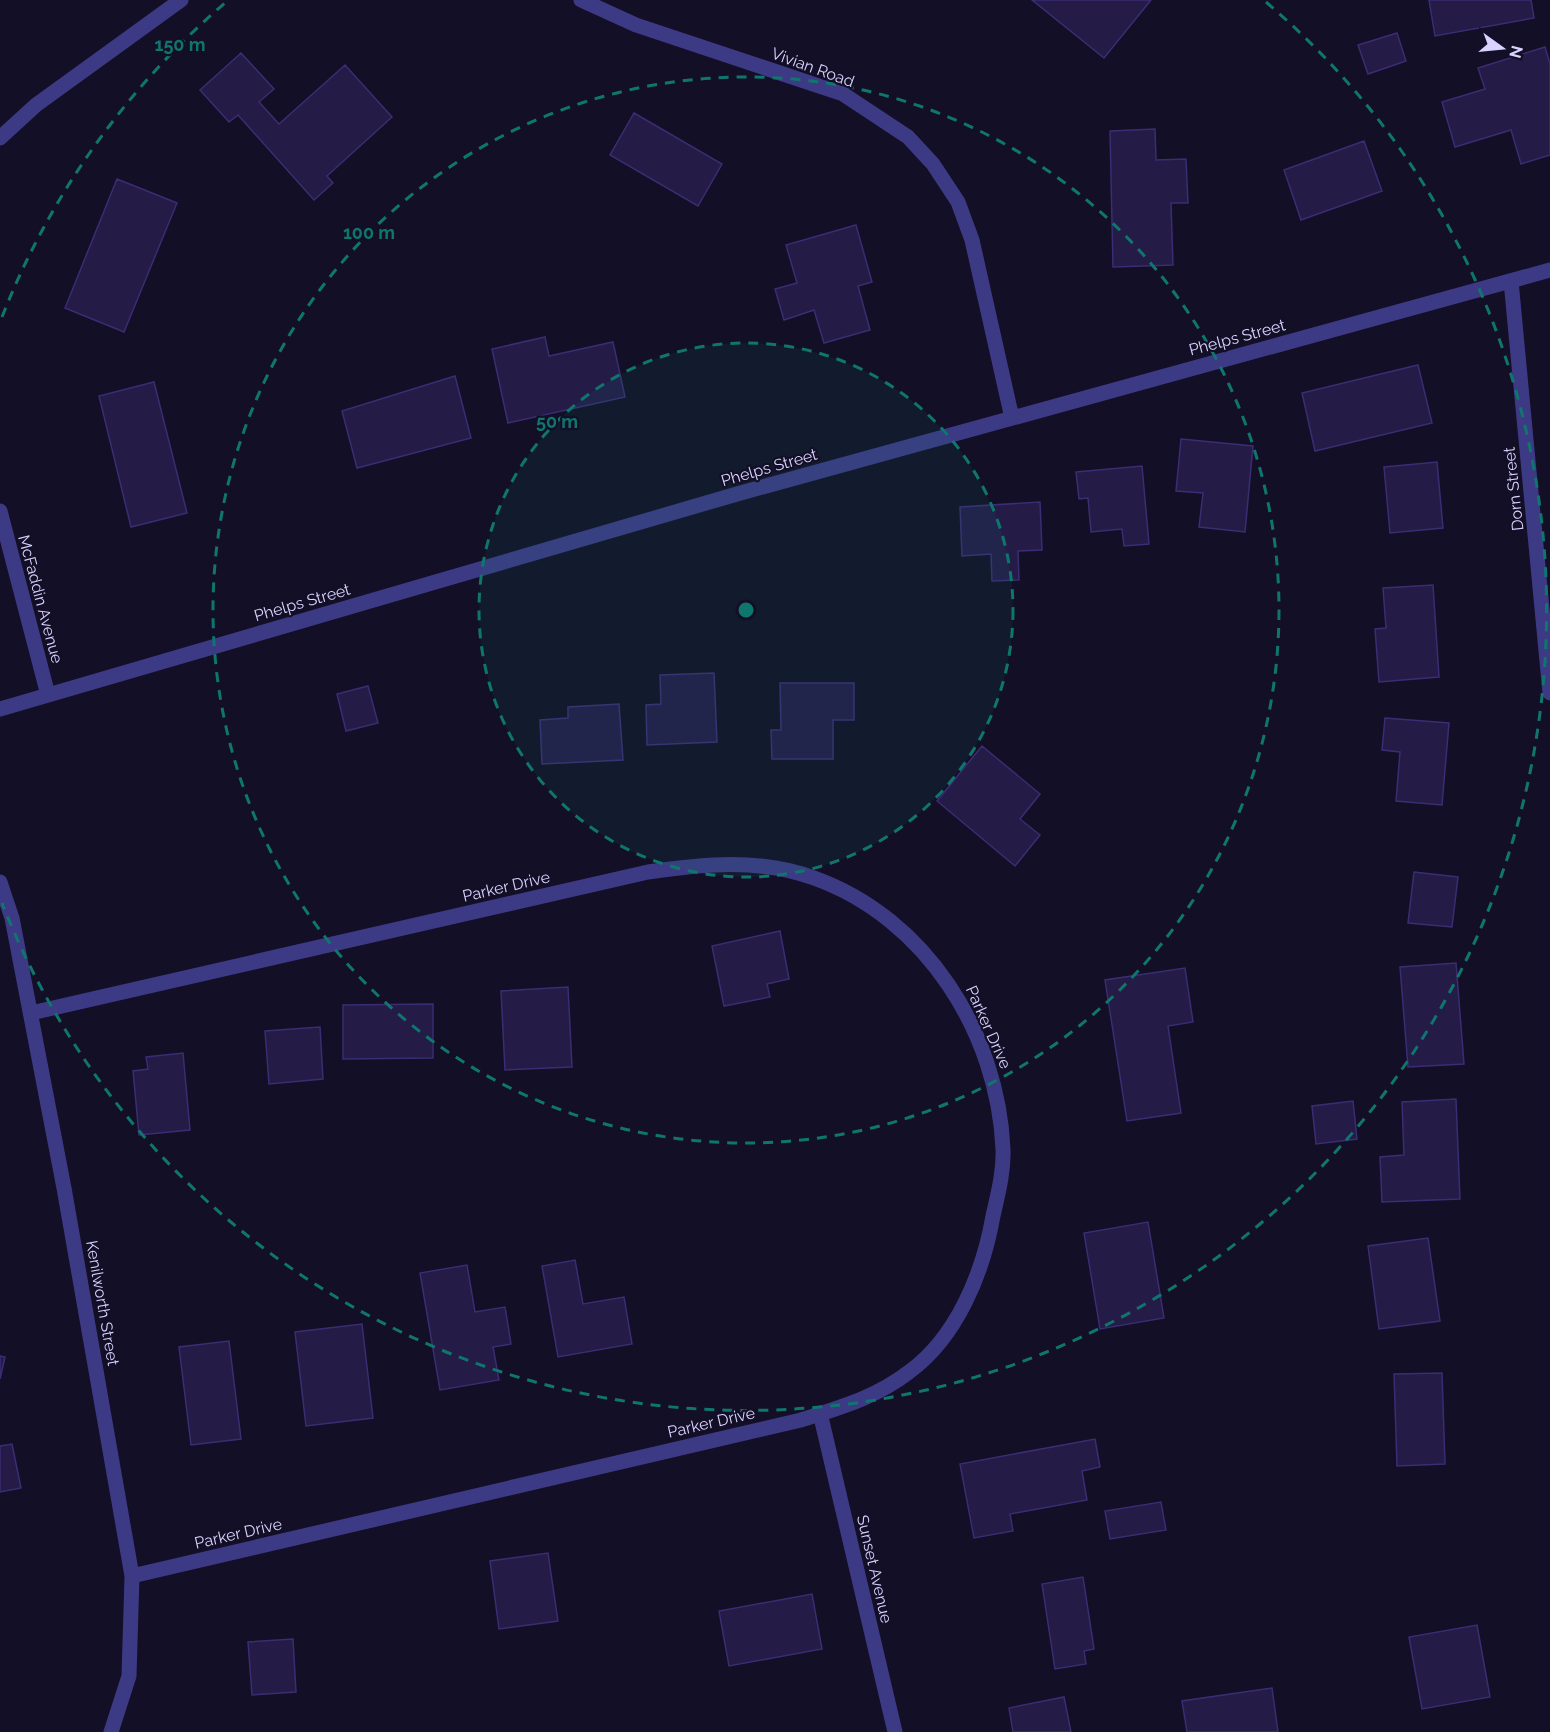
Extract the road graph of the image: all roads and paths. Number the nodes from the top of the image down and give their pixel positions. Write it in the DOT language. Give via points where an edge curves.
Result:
graph roads {
  1 [pos="182,0"];
  2 [pos="581,0"];
  3 [pos="0,138"];
  4 [pos="1550,270"];
  5 [pos="1511,280"];
  6 [pos="1012,418"];
  7 [pos="0,512"];
  8 [pos="1546,594"];
  9 [pos="1550,693"];
  10 [pos="48,695"];
  11 [pos="0,709"];
  12 [pos="0,882"];
  13 [pos="31,1013"];
  14 [pos="820,1413"];
  15 [pos="132,1576"];
  16 [pos="111,1732"];
  17 [pos="895,1732"];
  1 -- 3 [label="street" via="36,105"];
  2 -- 6 [label="street, Vivian Road" via="636,25 843,94 908,137 933,164 958,202 972,240"];
  4 -- 5 [label="street, Phelps Street"];
  5 -- 6 [label="street, Phelps Street"];
  5 -- 8 [label="street, Dorn Street"];
  6 -- 10 [label="street, Phelps Street"];
  7 -- 10 [label="street, McFaddin Avenue"];
  8 -- 9 [label="street, Dorn Street"];
  10 -- 11 [label="street, Phelps Street"];
  12 -- 13 [label="street, Kenilworth Street" via="12,918"];
  13 -- 14 [label="street, Parker Drive" via="648,872 708,863 759,866 813,878 856,898 900,928 936,967 967,1014 996,1091 1002,1166 987,1249 965,1306 910,1371 868,1398"];
  13 -- 15 [label="street, Kenilworth Street"];
  14 -- 15 [label="street, Parker Drive"];
  14 -- 17 [label="street, Sunset Avenue"];
  15 -- 16 [label="street, Kenilworth Street" via="129,1676"];
}
